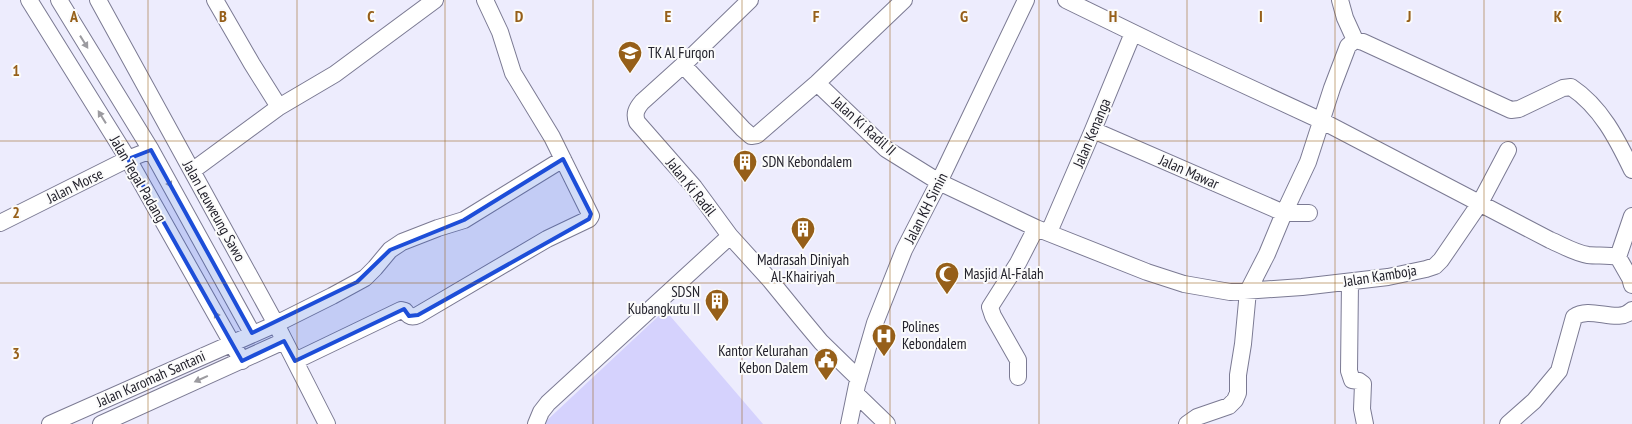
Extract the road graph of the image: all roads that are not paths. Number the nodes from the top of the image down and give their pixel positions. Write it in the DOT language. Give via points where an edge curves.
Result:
graph roads {
  1 [pos="29,0"];
  2 [pos="59,0"];
  3 [pos="98,0"];
  4 [pos="215,0"];
  5 [pos="434,0"];
  6 [pos="485,0"];
  7 [pos="750,0"];
  8 [pos="904,0"];
  9 [pos="1026,0"];
  10 [pos="1066,0"];
  11 [pos="1340,0"];
  12 [pos="1133,33"];
  13 [pos="1355,40"];
  14 [pos="683,65"];
  15 [pos="817,83"];
  16 [pos="279,107"];
  17 [pos="1322,121"];
  18 [pos="1094,130"];
  19 [pos="151,150"];
  20 [pos="1508,150"];
  21 [pos="563,159"];
  22 [pos="128,160"];
  23 [pos="1632,170"];
  24 [pos="192,171"];
  25 [pos="939,182"];
  26 [pos="1480,203"];
  27 [pos="1284,213"];
  28 [pos="1309,213"];
  29 [pos="1632,216"];
  30 [pos="0,223"];
  31 [pos="1042,230"];
  32 [pos="730,236"];
  33 [pos="1618,257"];
  34 [pos="1350,282"];
  35 [pos="1632,285"];
  36 [pos="1248,292"];
  37 [pos="1632,310"];
  38 [pos="276,324"];
  39 [pos="252,334"];
  40 [pos="284,341"];
  41 [pos="231,343"];
  42 [pos="242,361"];
  43 [pos="295,361"];
  44 [pos="1018,377"];
  45 [pos="857,387"];
  46 [pos="50,424"];
  47 [pos="101,424"];
  48 [pos="327,424"];
  49 [pos="536,424"];
  50 [pos="848,424"];
  51 [pos="887,424"];
  52 [pos="1187,424"];
  53 [pos="1365,424"];
  54 [pos="1508,424"];
  22 -- 1 [label="street, Jalan Tegal Padang, one-way"];
  2 -- 19 [label="street, Jalan Tegal Padang, one-way"];
  3 -- 24 [label="street, Jalan Leuweung Sawo"];
  4 -- 16 [label="street"];
  5 -- 16 [label="street" via="335,74"];
  6 -- 21 [label="street" via="504,42 513,73"];
  7 -- 14 [label="street, Jalan Ki Radil"];
  8 -- 15 [label="street"];
  9 -- 25 [label="street, Jalan KH Simin"];
  10 -- 12 [label="street"];
  11 -- 13 [label="street"];
  12 -- 17 [label="street"];
  12 -- 18 [label="street, Jalan Kenanga"];
  13 -- 17 [label="street" via="1348,46"];
  13 -- 23 [label="street" via="1511,110 1571,87 1609,125"];
  14 -- 15 [label="street" via="751,136 757,135"];
  14 -- 32 [label="street, Jalan Ki Radil" via="642,102 635,116"];
  15 -- 25 [label="street, Jalan Ki Radil II" via="886,149"];
  16 -- 24 [label="street"];
  17 -- 26 [label="street"];
  17 -- 27 [label="street" via="1308,162"];
  18 -- 27 [label="street, Jalan Mawar"];
  18 -- 31 [label="street, Jalan Kenanga"];
  19 -- 22 [label="street, Jalan Morse"];
  19 -- 39 [label="street, Jalan Tegal Padang, one-way"];
  20 -- 26 [label="street, Jalan Kamboja"];
  21 -- 38 [label="street, Jalan Karomah Santani" via="464,220 402,242 390,250 365,278"];
  21 -- 43 [label="street" via="591,214 589,219 418,315 411,317 402,310"];
  22 -- 30 [label="street, Jalan Morse"];
  41 -- 22 [label="street, Jalan Tegal Padang, one-way"];
  24 -- 38 [label="street, Jalan Leuweung Sawo"];
  25 -- 31 [label="street, Jalan Ki Radil II"];
  25 -- 45 [label="street, Jalan KH Simin" via="904,250 875,323"];
  26 -- 33 [label="street" via="1576,252"];
  26 -- 34 [label="street, Jalan Kamboja" via="1435,266"];
  27 -- 28 [label="street"];
  27 -- 36 [label="street"];
  29 -- 33 [label="street"];
  31 -- 36 [label="street, Jalan Kamboja" via="1184,284"];
  31 -- 44 [label="street, Jalan Kenanga" via="990,307 1018,360"];
  32 -- 45 [label="street, Jalan Ki Radil"];
  32 -- 49 [label="street" via="548,403"];
  33 -- 35 [label="street"];
  34 -- 36 [label="street, Jalan Kamboja"];
  34 -- 53 [label="street" via="1349,371 1352,380 1362,384"];
  36 -- 52 [label="street" via="1238,393 1228,406"];
  37 -- 54 [label="street" via="1620,316 1581,313 1574,317 1559,371 1534,401"];
  38 -- 39 [label="street, Jalan Karomah Santani"];
  38 -- 40 [label="street, Jalan Leuweung Sawo"];
  39 -- 41 [label="street, Jalan Karomah Santani"];
  40 -- 42 [label="street, Jalan Karomah Santani"];
  40 -- 43 [label="street, Jalan Leuweung Sawo"];
  41 -- 42 [label="street, Jalan Tegal Padang"];
  41 -- 46 [label="street, Jalan Karomah Santani"];
  42 -- 47 [label="street, Jalan Karomah Santani, one-way"];
  43 -- 48 [label="street, Jalan Leuweung Sawo"];
  45 -- 50 [label="street, Jalan KH Simin"];
  45 -- 51 [label="street, Jalan Ki Radil"];
}
